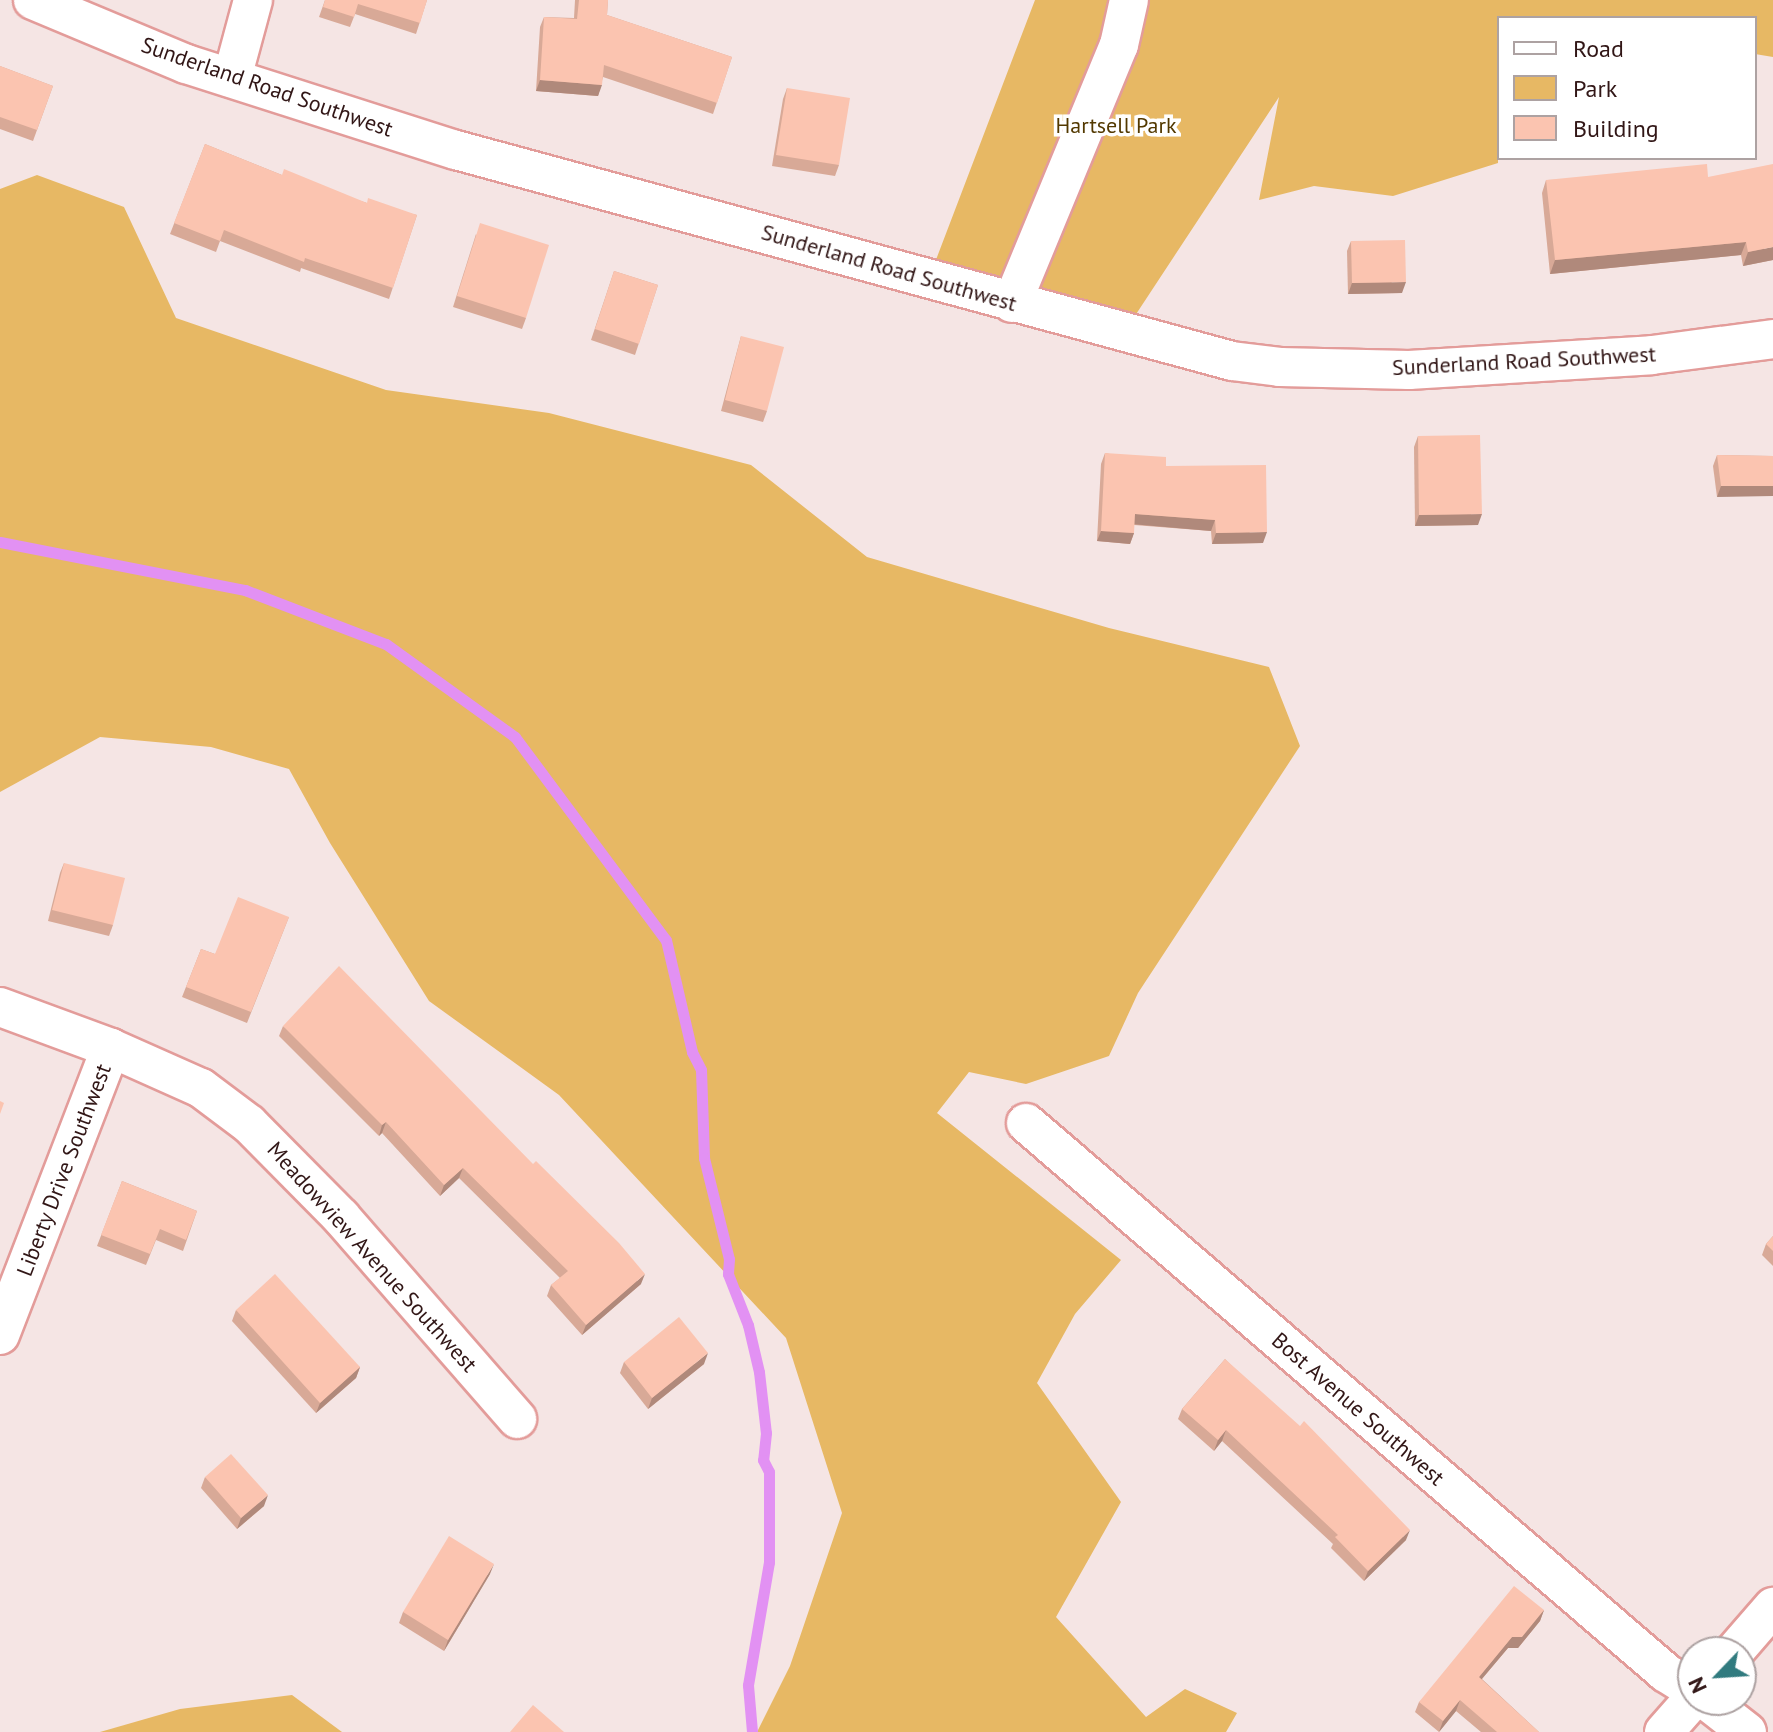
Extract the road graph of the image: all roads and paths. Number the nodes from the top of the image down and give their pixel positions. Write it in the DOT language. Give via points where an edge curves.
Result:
graph roads {
  1 [pos="33,0"];
  2 [pos="253,0"];
  3 [pos="1129,0"];
  4 [pos="232,78"];
  5 [pos="1012,303"];
  6 [pos="1773,339"];
  7 [pos="0,1007"];
  8 [pos="111,1048"];
  9 [pos="1026,1123"];
  10 [pos="0,1335"];
  11 [pos="517,1419"];
  12 [pos="1773,1607"];
  13 [pos="1748,1636"];
  14 [pos="1677,1680"];
  15 [pos="1678,1716"];
  16 [pos="1726,1716"];
  17 [pos="1664,1732"];
  18 [pos="1747,1732"];
  1 -- 4 [label="street, Sunderland Road Southwest"];
  2 -- 4 [label="street"];
  3 -- 5 [label="street" via="1119,45"];
  4 -- 5 [label="street, Sunderland Road Southwest" via="456,150"];
  5 -- 6 [label="street, Sunderland Road Southwest" via="1232,361 1280,367 1409,370 1652,355"];
  7 -- 8 [label="street, Meadowview Avenue Southwest"];
  8 -- 10 [label="street, Liberty Drive Southwest"];
  8 -- 11 [label="street, Meadowview Avenue Southwest" via="201,1088 249,1124 341,1217"];
  9 -- 14 [label="street, Bost Avenue Southwest"];
  12 -- 13 [label="street"];
  15 -- 17 [label="street"];
  16 -- 18 [label="street"];
}
